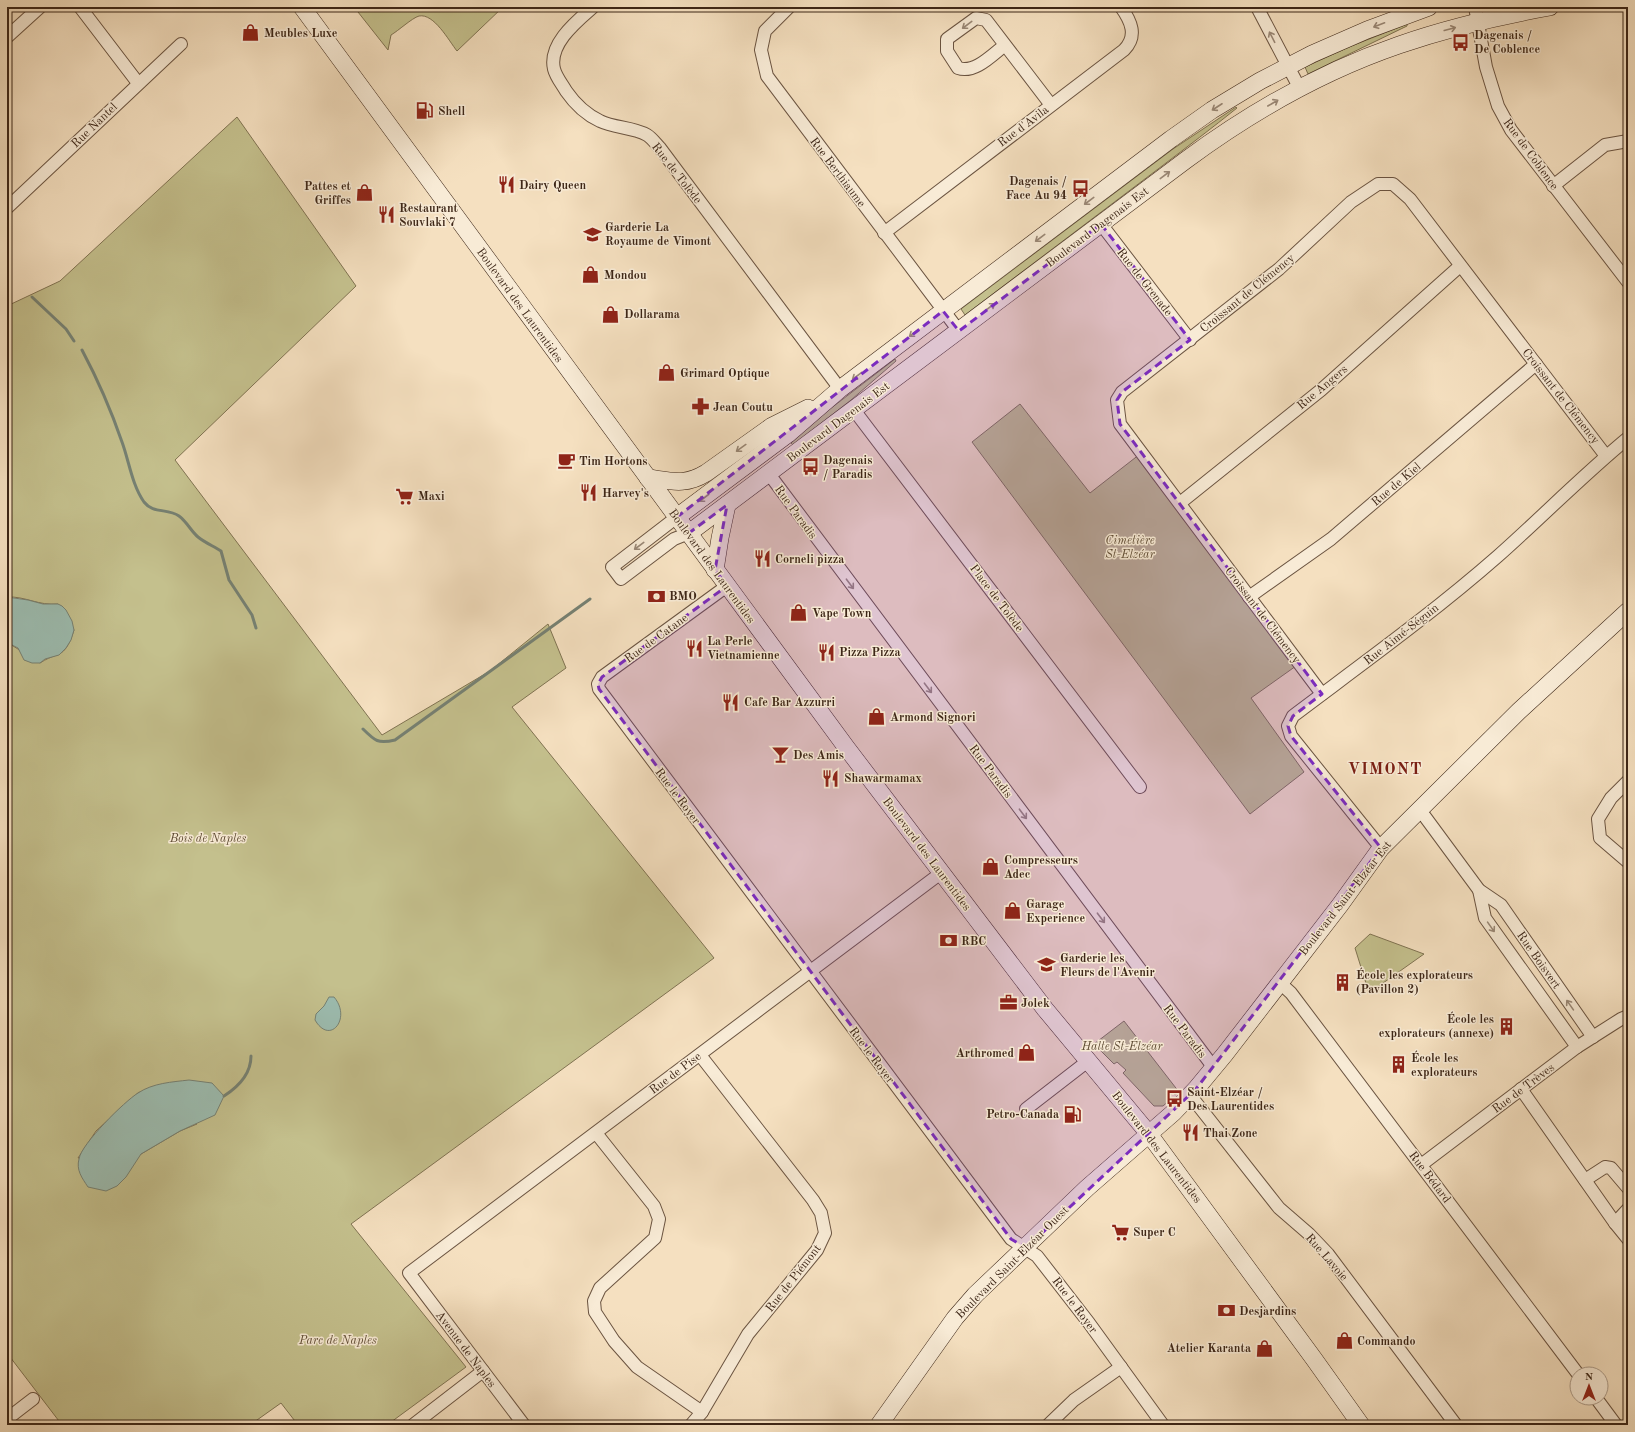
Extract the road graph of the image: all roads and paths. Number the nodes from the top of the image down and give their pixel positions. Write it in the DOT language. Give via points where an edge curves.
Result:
graph roads {
  1 [pos="40,7"];
  2 [pos="80,7"];
  3 [pos="302,7"];
  4 [pos="593,7"];
  5 [pos="789,7"];
  6 [pos="1121,7"];
  7 [pos="1257,7"];
  8 [pos="1429,7"];
  9 [pos="1550,7"];
  10 [pos="1476,15"];
  11 [pos="7,37"];
  12 [pos="181,44"];
  13 [pos="1005,45"];
  14 [pos="1287,66"];
  15 [pos="138,83"];
  16 [pos="1300,89"];
  17 [pos="1051,105"];
  18 [pos="1628,141"];
  19 [pos="1553,186"];
  20 [pos="7,208"];
  21 [pos="1101,224"];
  22 [pos="884,233"];
  23 [pos="1460,266"];
  24 [pos="1628,282"];
  25 [pos="943,311"];
  26 [pos="959,331"];
  27 [pos="1190,340"];
  28 [pos="1536,364"];
  29 [pos="834,393"];
  30 [pos="854,410"];
  31 [pos="1628,438"];
  32 [pos="1606,456"];
  33 [pos="769,474"];
  34 [pos="648,478"];
  35 [pos="1180,503"];
  36 [pos="727,505"];
  37 [pos="677,517"];
  38 [pos="689,533"];
  39 [pos="715,570"];
  40 [pos="727,586"];
  41 [pos="1249,597"];
  42 [pos="1628,611"];
  43 [pos="604,675"];
  44 [pos="1322,694"];
  45 [pos="1628,781"];
  46 [pos="1140,787"];
  47 [pos="1420,810"];
  48 [pos="1381,848"];
  49 [pos="1628,862"];
  50 [pos="941,873"];
  51 [pos="1479,890"];
  52 [pos="810,972"];
  53 [pos="1280,983"];
  54 [pos="1628,1016"];
  55 [pos="1593,1037"];
  56 [pos="1577,1047"];
  57 [pos="700,1055"];
  58 [pos="1088,1061"];
  59 [pos="1214,1068"];
  60 [pos="1521,1089"];
  61 [pos="1190,1095"];
  62 [pos="1026,1109"];
  63 [pos="596,1133"];
  64 [pos="1149,1134"];
  65 [pos="1421,1165"];
  66 [pos="1585,1180"];
  67 [pos="1628,1188"];
  68 [pos="1628,1209"];
  69 [pos="1615,1223"];
  70 [pos="1628,1239"];
  71 [pos="1026,1248"];
  72 [pos="409,1273"];
  73 [pos="1572,1366"];
  74 [pos="1121,1368"];
  75 [pos="482,1371"];
  76 [pos="32,1399"];
  77 [pos="1602,1406"];
  78 [pos="702,1412"];
  79 [pos="7,1419"];
  80 [pos="413,1425"];
  81 [pos="524,1425"];
  82 [pos="691,1425"];
  83 [pos="878,1425"];
  84 [pos="1048,1425"];
  85 [pos="1163,1425"];
  86 [pos="1361,1425"];
  87 [pos="1456,1425"];
  88 [pos="1616,1425"];
  1 -- 11 [label="street"];
  2 -- 15 [label="street"];
  3 -- 34 [label="main road, Boulevard des Laurentides"];
  4 -- 29 [label="street, Rue de Tolède" via="569,29 556,49 554,68 559,80 574,102 588,115 601,122 648,136 660,148"];
  5 -- 22 [label="street, Rue Berthiaume" via="765,31 760,50 767,76"];
  6 -- 17 [label="street, Rue d'Avila" via="1132,28 1129,45"];
  14 -- 7 [label="street, one-way"];
  8 -- 14 [label="main road, Boulevard Dagenais Est, one-way" via="1367,30"];
  9 -- 10 [label="main road, Boulevard Dagenais Est"];
  16 -- 10 [label="main road, Boulevard Dagenais Est, one-way" via="1382,51"];
  10 -- 19 [label="street, Rue de Coblence" via="1486,67 1498,106 1511,130"];
  12 -- 15 [label="street, Rue Nantel"];
  13 -- 13 [label="street, one-way" via="986,20 976,18 947,40 947,51 958,68 968,70"];
  13 -- 17 [label="street"];
  14 -- 16 [label="street"];
  14 -- 25 [label="main road, Boulevard Dagenais Est, one-way" via="1186,128"];
  15 -- 20 [label="street, Rue Nantel"];
  21 -- 16 [label="main road, Boulevard Dagenais Est, one-way" via="1222,134"];
  17 -- 22 [label="street, Rue d'Avila"];
  18 -- 19 [label="street" via="1605,145"];
  19 -- 24 [label="street, Rue de Coblence"];
  26 -- 21 [label="main road, Boulevard Dagenais Est, one-way"];
  21 -- 27 [label="street, Rue de Grenade"];
  22 -- 25 [label="street, Rue Berthiaume"];
  23 -- 27 [label="street, Croissant de Clémency" via="1410,199 1393,184 1378,184 1351,202 1279,269"];
  23 -- 28 [label="street, Croissant de Clémency"];
  23 -- 35 [label="street, Rue Angers" via="1321,390"];
  25 -- 26 [label="street, Rue Berthiaume"];
  25 -- 29 [label="main road, Boulevard Dagenais Est, one-way"];
  26 -- 30 [label="main road, Boulevard Dagenais Est"];
  27 -- 35 [label="street, Croissant de Clémency" via="1122,392 1117,400 1120,424"];
  28 -- 32 [label="street, Croissant de Clémency"];
  28 -- 41 [label="street, Rue de Kiel" via="1331,539"];
  29 -- 34 [label="main road, one-way" via="772,426 696,479 682,482"];
  29 -- 37 [label="main road, Boulevard Dagenais Est, one-way" via="788,434"];
  30 -- 33 [label="main road, Boulevard Dagenais Est"];
  30 -- 46 [label="street, Place de Tolède"];
  31 -- 32 [label="street, Rue Aimé-Séguin"];
  32 -- 44 [label="street, Rue Aimé-Séguin" via="1497,556 1418,622"];
  33 -- 36 [label="main road, Boulevard Dagenais Est"];
  33 -- 59 [label="street, Rue Paradis, one-way"];
  34 -- 37 [label="main road, Boulevard des Laurentides"];
  35 -- 41 [label="street, Croissant de Clémency"];
  36 -- 38 [label="main road, Boulevard Dagenais Est"];
  36 -- 39 [label="main road"];
  37 -- 38 [label="main road, Boulevard des Laurentides"];
  37 -- 38 [label="street, one-way" via="612,567 621,579 674,539"];
  38 -- 39 [label="main road, Boulevard des Laurentides"];
  39 -- 40 [label="main road, Boulevard des Laurentides"];
  40 -- 43 [label="street, Rue de Catane"];
  40 -- 50 [label="main road, Boulevard des Laurentides"];
  41 -- 44 [label="street, Croissant de Clémency"];
  42 -- 47 [label="main road, Boulevard Saint-Elzéar Est" via="1519,711"];
  43 -- 52 [label="street, Rue le Royer" via="598,684 605,698"];
  44 -- 48 [label="street, Rue Aimé-Séguin" via="1293,716 1288,726 1291,736"];
  45 -- 49 [label="street" via="1611,798 1598,819 1600,838"];
  47 -- 48 [label="main road, Boulevard Saint-Elzéar Est"];
  47 -- 51 [label="street, Rue Boisvert"];
  48 -- 53 [label="main road, Boulevard Saint-Elzéar Est"];
  50 -- 52 [label="street, Rue de Pise"];
  50 -- 58 [label="main road, Boulevard des Laurentides" via="1030,991"];
  55 -- 51 [label="street, Rue Boisvert, one-way" via="1501,905"];
  51 -- 56 [label="street, Rue Boisvert, one-way" via="1485,918"];
  52 -- 57 [label="street, Rue de Pise"];
  52 -- 71 [label="street, Rue le Royer" via="1011,1239"];
  53 -- 59 [label="main road, Boulevard Saint-Elzéar Est"];
  53 -- 65 [label="street, Rue Bédard" via="1291,993"];
  54 -- 55 [label="street, Rue de Trèves"];
  55 -- 56 [label="street, Rue de Trèves"];
  56 -- 60 [label="street, Rue de Trèves"];
  57 -- 63 [label="street, Rue de Pise"];
  57 -- 78 [label="street, Rue de Piémont" via="813,1200 821,1213 825,1233 817,1250 748,1334"];
  58 -- 62 [label="street"];
  58 -- 64 [label="main road, Boulevard des Laurentides"];
  59 -- 61 [label="main road, Boulevard Saint-Elzéar Est"];
  60 -- 65 [label="street, Rue de Trèves"];
  60 -- 66 [label="street"];
  61 -- 64 [label="main road, Boulevard Saint-Elzéar Est"];
  61 -- 87 [label="street, Rue Lavoie" via="1279,1208 1328,1254"];
  63 -- 72 [label="street, Rue de Pise"];
  63 -- 78 [label="street" via="654,1206 659,1219 655,1238 600,1288 594,1301 595,1312 614,1342 637,1368"];
  64 -- 71 [label="main road, Boulevard Saint-Elzéar Ouest"];
  64 -- 86 [label="main road, Boulevard des Laurentides"];
  65 -- 73 [label="street, Rue Bédard"];
  66 -- 67 [label="street" via="1605,1167 1611,1168"];
  66 -- 69 [label="street"];
  68 -- 69 [label="street"];
  69 -- 70 [label="street"];
  71 -- 74 [label="street, Rue le Royer" via="1037,1256"];
  71 -- 83 [label="main road, Boulevard Saint-Elzéar Ouest" via="975,1295 955,1318"];
  72 -- 75 [label="street, Avenue de Naples"];
  74 -- 84 [label="street" via="1074,1400"];
  74 -- 85 [label="street, Rue le Royer"];
  75 -- 80 [label="street"];
  75 -- 81 [label="street, Avenue de Naples"];
  76 -- 79 [label="street"];
  77 -- 88 [label="street"];
  78 -- 82 [label="street, Rue de Piémont"];
}
